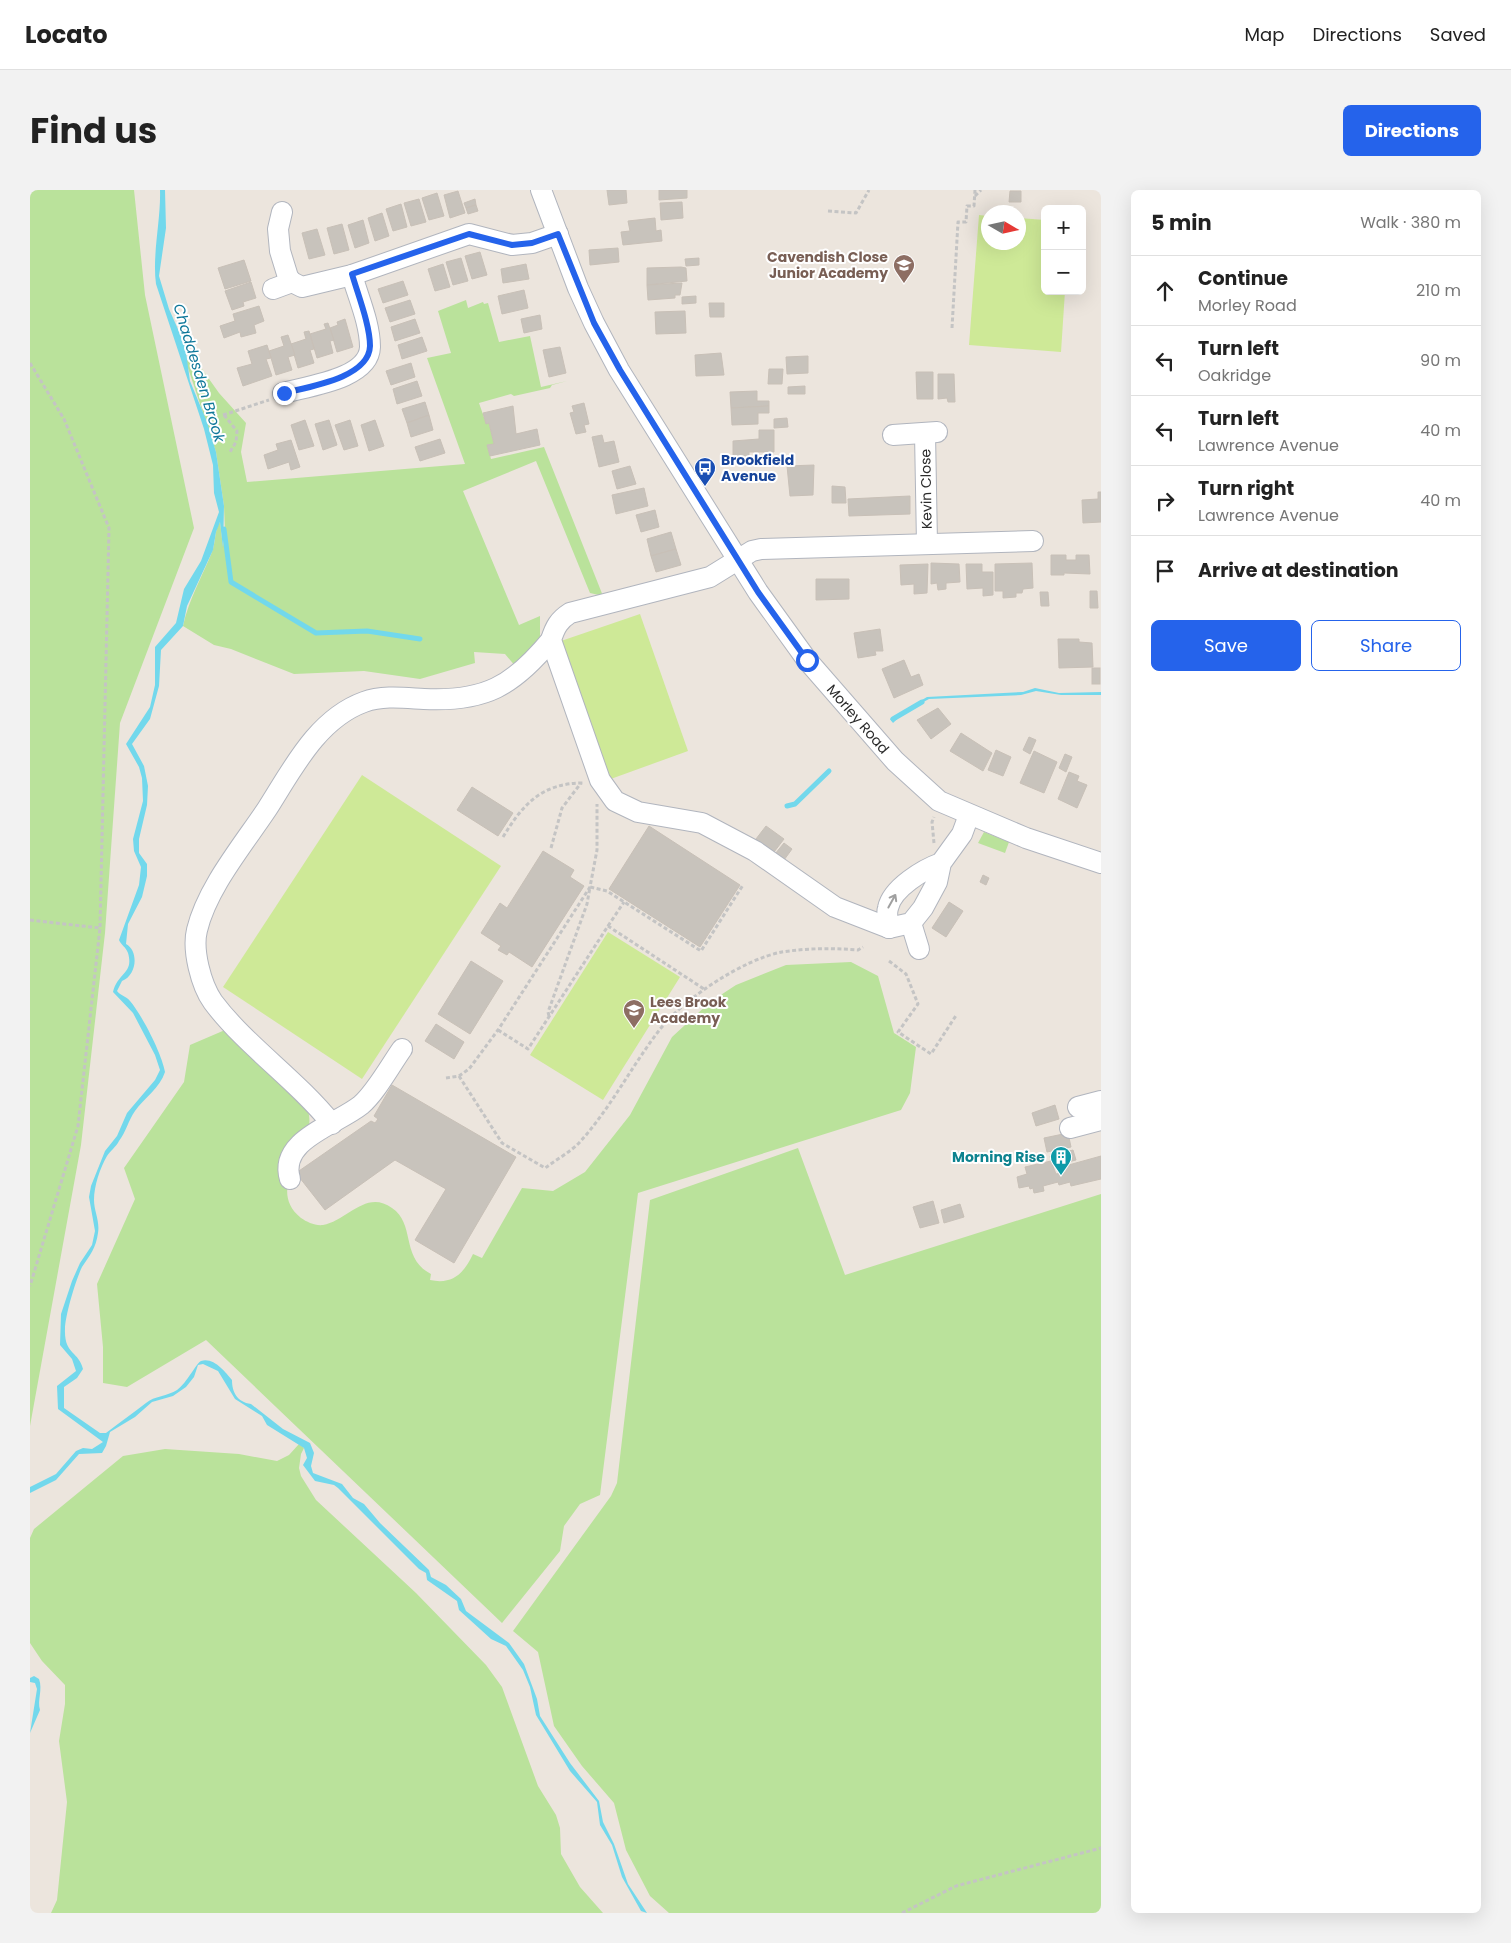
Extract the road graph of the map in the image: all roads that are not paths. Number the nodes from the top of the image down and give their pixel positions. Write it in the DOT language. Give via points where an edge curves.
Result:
graph roads {
  1 [pos="542,190"];
  2 [pos="282,212"];
  3 [pos="558,234"];
  4 [pos="352,274"];
  5 [pos="292,282"];
  6 [pos="273,289"];
  7 [pos="284,393"];
  8 [pos="893,435"];
  9 [pos="1033,540"];
  10 [pos="927,544"];
  11 [pos="737,560"];
  12 [pos="551,640"];
  13 [pos="969,815"];
  14 [pos="938,855"];
  15 [pos="1101,863"];
  16 [pos="911,923"];
  17 [pos="888,928"];
  18 [pos="919,949"];
  19 [pos="402,1049"];
  20 [pos="1101,1101"];
  21 [pos="1078,1107"];
  22 [pos="1101,1120"];
  23 [pos="332,1124"];
  24 [pos="1070,1128"];
  25 [pos="290,1179"];
  1 -- 3 [label="street, Morley Road"];
  2 -- 5 [label="street" via="278,229 280,251"];
  3 -- 4 [label="street" via="532,243 512,245 469,234"];
  3 -- 11 [label="street, Morley Road" via="594,323"];
  4 -- 5 [label="street" via="302,287"];
  4 -- 7 [label="street" via="368,334 370,347 366,361 357,371"];
  5 -- 6 [label="street"];
  8 -- 10 [label="street, Kevin Close" via="931,432"];
  9 -- 10 [label="street"];
  10 -- 11 [label="street" via="761,549"];
  11 -- 12 [label="street" via="710,577 570,613 560,620"];
  11 -- 13 [label="street, Morley Road" via="807,660 895,761 939,801"];
  12 -- 17 [label="street" via="600,780 609,795 622,806 638,812 702,823 755,851 835,907"];
  12 -- 23 [label="street" via="520,672 489,692 464,699 396,697 364,702 328,723 302,754 210,896 196,939 197,965 212,1000 233,1025 312,1099"];
  13 -- 14 [label="street" via="962,834"];
  13 -- 15 [label="street, Morley Road"];
  14 -- 16 [label="street" via="937,882"];
  17 -- 14 [label="street, one-way" via="888,907 899,890"];
  16 -- 17 [label="street"];
  16 -- 18 [label="street"];
  19 -- 23 [label="street" via="362,1104"];
  20 -- 21 [label="street"];
  22 -- 24 [label="street"];
  23 -- 25 [label="street" via="292,1151 288,1165"];
}
